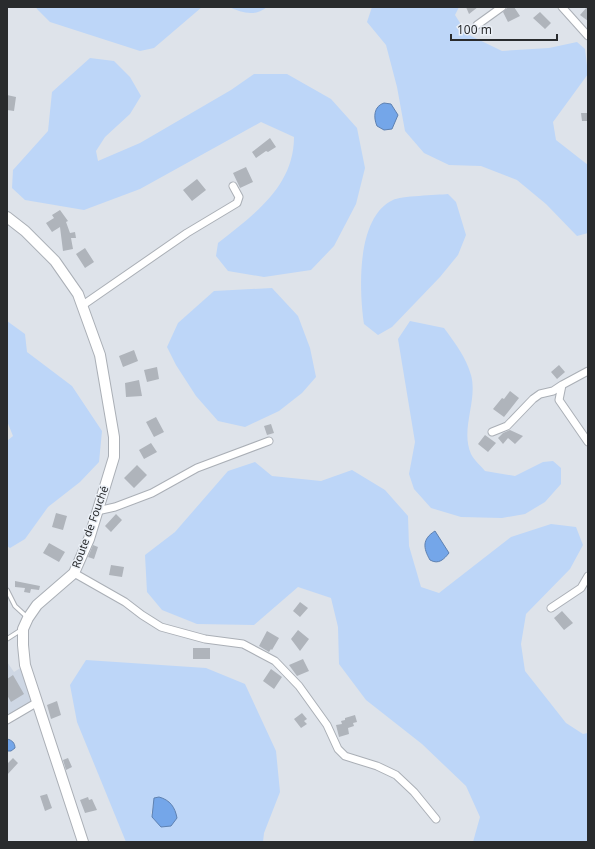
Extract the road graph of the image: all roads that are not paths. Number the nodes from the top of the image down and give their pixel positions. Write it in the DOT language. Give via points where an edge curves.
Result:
graph roads {
  1 [pos="502,7"];
  2 [pos="562,7"];
  3 [pos="477,25"];
  4 [pos="588,36"];
  5 [pos="233,186"];
  6 [pos="7,217"];
  7 [pos="83,305"];
  8 [pos="588,371"];
  9 [pos="562,386"];
  10 [pos="492,432"];
  11 [pos="269,442"];
  12 [pos="588,442"];
  13 [pos="97,511"];
  14 [pos="74,573"];
  15 [pos="588,576"];
  16 [pos="7,590"];
  17 [pos="551,608"];
  18 [pos="28,618"];
  19 [pos="23,629"];
  20 [pos="7,639"];
  21 [pos="36,703"];
  22 [pos="7,720"];
  23 [pos="436,819"];
  24 [pos="83,842"];
  1 -- 3 [label="street"];
  2 -- 4 [label="street"];
  5 -- 7 [label="street" via="239,197 237,203 187,233"];
  6 -- 7 [label="main road, Route de Fouché" via="25,231 54,262 78,294"];
  7 -- 13 [label="main road, Route de Fouché" via="100,356 114,437 114,457"];
  8 -- 9 [label="street"];
  9 -- 10 [label="street" via="540,394 507,426"];
  9 -- 12 [label="street" via="559,400"];
  11 -- 13 [label="street" via="196,468 152,493"];
  13 -- 14 [label="main road, Route de Fouché"];
  14 -- 18 [label="main road, Route de Fouché" via="37,605"];
  14 -- 23 [label="street" via="125,602 161,627 205,640 243,644 275,661 299,686 327,725 338,749 345,756 396,775"];
  15 -- 17 [label="street" via="581,588"];
  16 -- 18 [label="lane" via="15,606"];
  18 -- 19 [label="main road, Route de Fouché"];
  19 -- 20 [label="lane"];
  19 -- 21 [label="main road, Route de Fouché" via="25,665"];
  21 -- 22 [label="street"];
  21 -- 24 [label="main road, Route de Fouché"];
}
